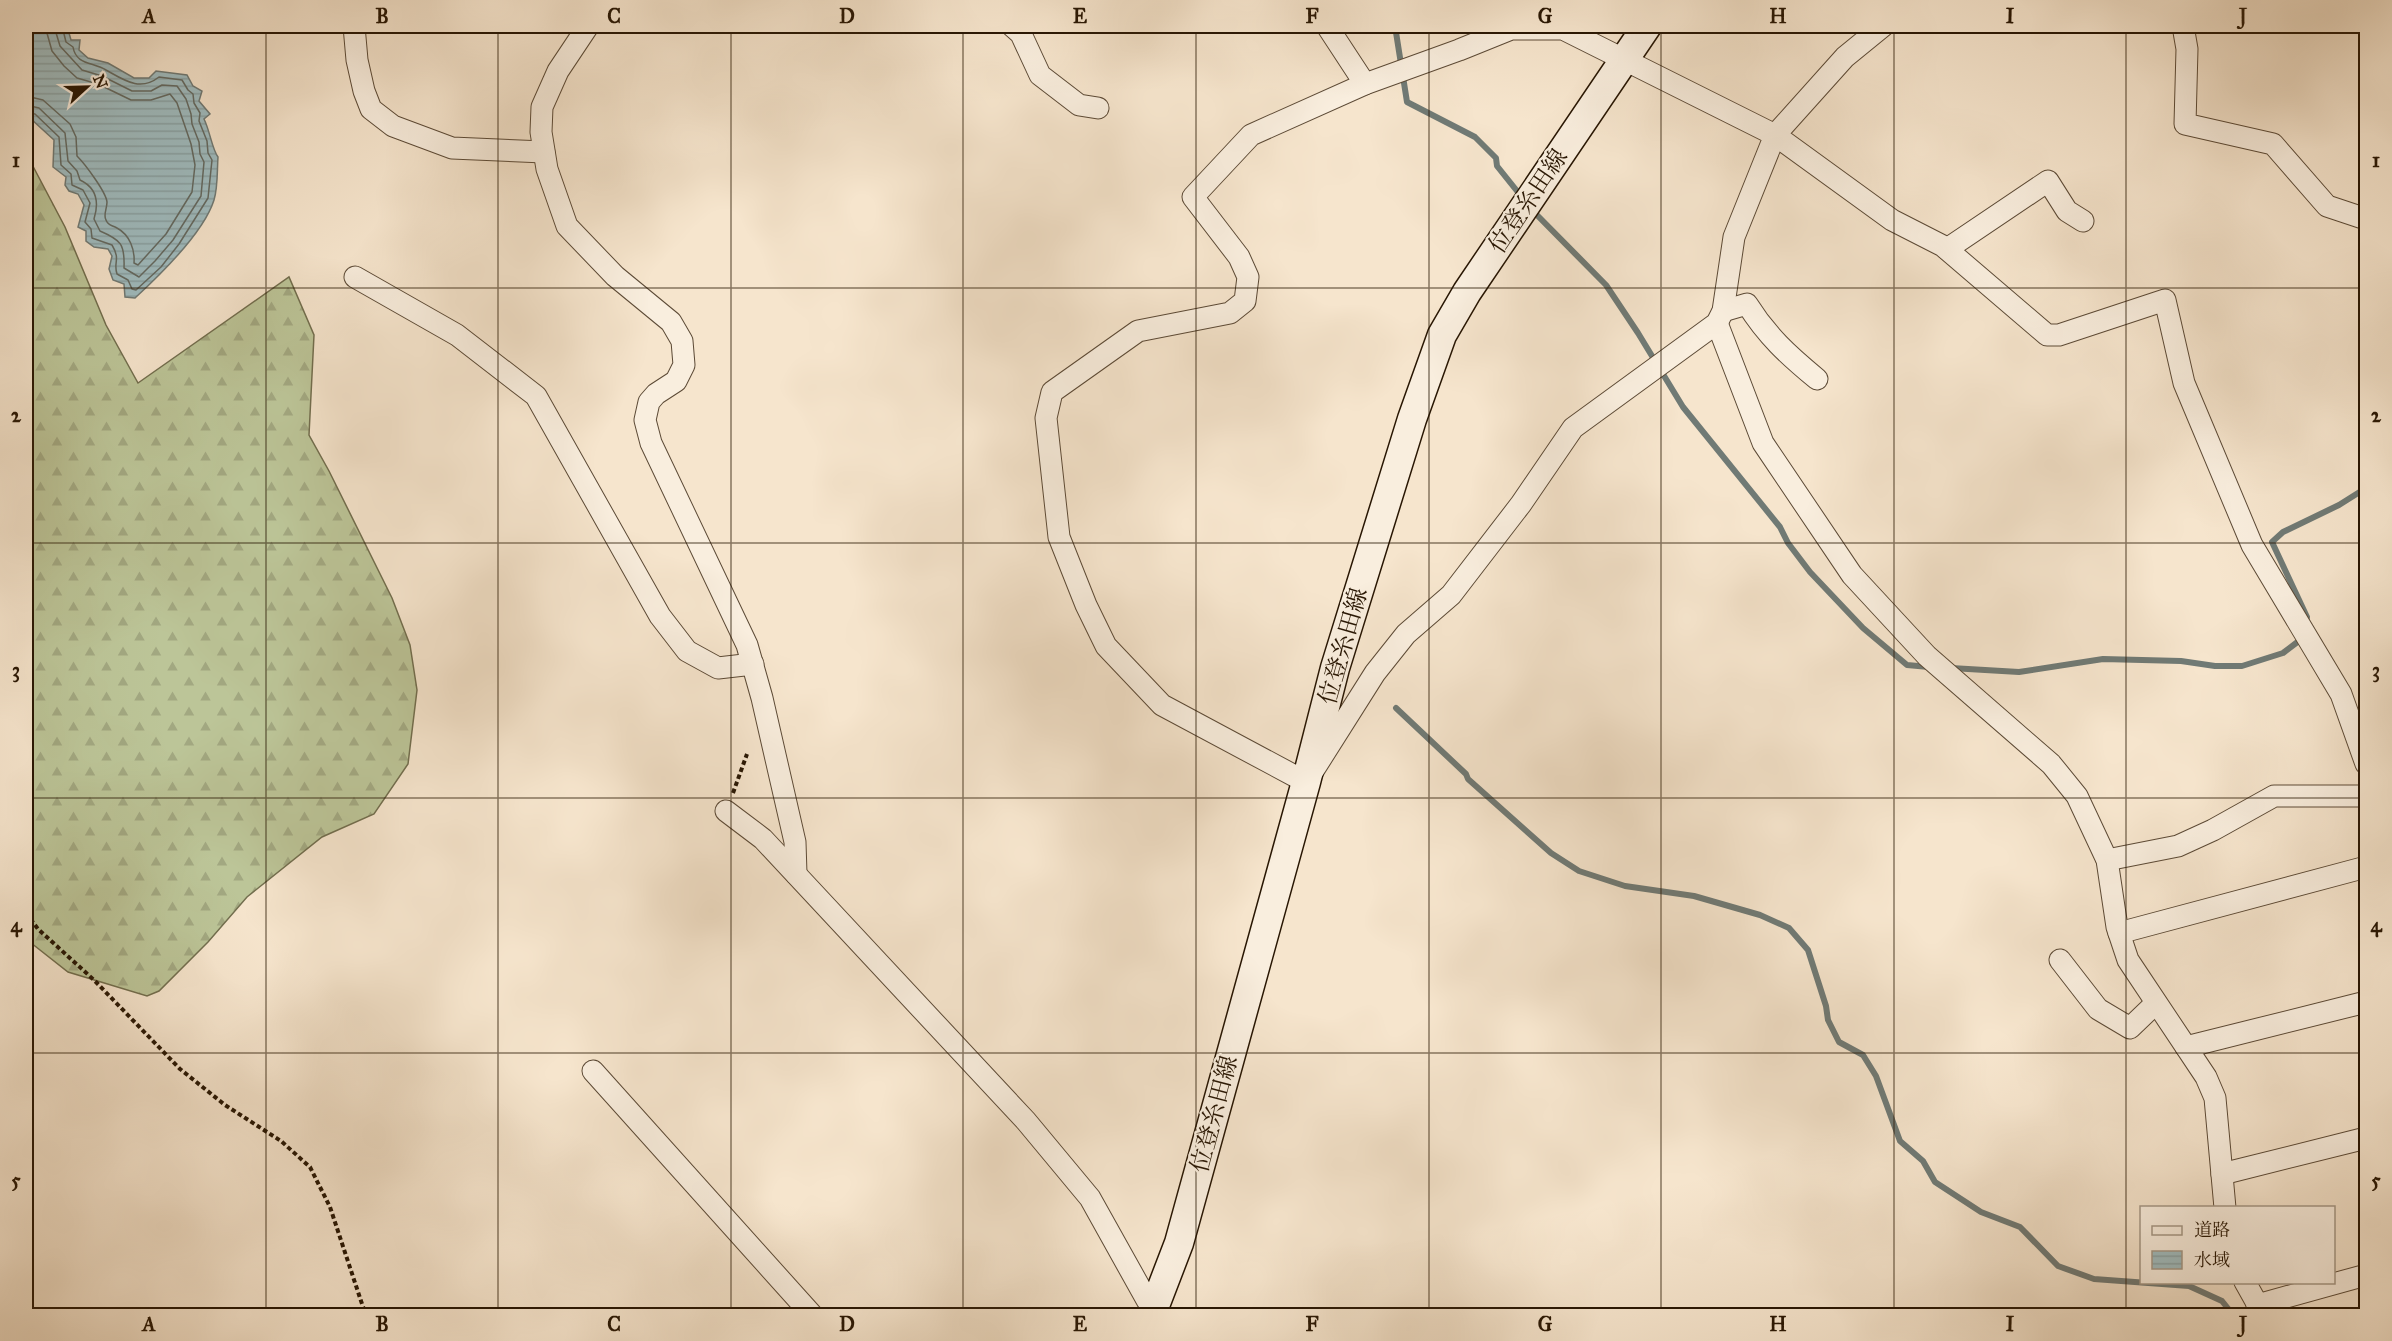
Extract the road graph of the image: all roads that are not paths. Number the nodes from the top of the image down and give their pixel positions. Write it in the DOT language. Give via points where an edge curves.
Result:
graph roads {
  1 [pos="354,26"];
  2 [pos="588,26"];
  3 [pos="1012,26"];
  4 [pos="1327,26"];
  5 [pos="1647,26"];
  6 [pos="1883,26"];
  7 [pos="2183,26"];
  8 [pos="1624,60"];
  9 [pos="1365,84"];
  10 [pos="1098,108"];
  11 [pos="1775,135"];
  12 [pos="544,152"];
  13 [pos="2367,219"];
  14 [pos="2083,221"];
  15 [pos="1947,249"];
  16 [pos="354,277"];
  17 [pos="1720,316"];
  18 [pos="1817,379"];
  19 [pos="753,664"];
  20 [pos="2367,764"];
  21 [pos="1306,782"];
  22 [pos="2367,796"];
  23 [pos="726,811"];
  24 [pos="2107,860"];
  25 [pos="2367,867"];
  26 [pos="796,874"];
  27 [pos="2119,933"];
  28 [pos="2060,960"];
  29 [pos="2367,1002"];
  30 [pos="2156,1004"];
  31 [pos="2186,1047"];
  32 [pos="593,1071"];
  33 [pos="2367,1138"];
  34 [pos="2222,1174"];
  35 [pos="2225,1206"];
  36 [pos="2367,1275"];
  37 [pos="2246,1284"];
  38 [pos="2260,1310"];
  39 [pos="1152,1313"];
  40 [pos="813,1316"];
  1 -- 12 [label="street" via="357,60 371,109 393,126 453,148"];
  2 -- 12 [label="street" via="558,70 542,107"];
  3 -- 10 [label="street" via="1021,34 1040,75 1079,105"];
  4 -- 9 [label="street"];
  5 -- 8 [label="main road, 位登糸田線"];
  6 -- 11 [label="street" via="1845,57"];
  7 -- 13 [label="street" via="2187,49 2185,124 2272,144 2327,206"];
  8 -- 9 [label="street" via="1563,29 1511,29"];
  8 -- 11 [label="street"];
  8 -- 21 [label="main road, 位登糸田線" via="1442,335 1338,657"];
  9 -- 21 [label="street" via="1251,135 1193,197 1239,257 1248,277 1245,300 1230,313 1138,331 1052,392 1046,418 1059,537 1106,646 1162,705"];
  11 -- 15 [label="street" via="1892,220"];
  11 -- 17 [label="street" via="1734,237"];
  12 -- 19 [label="street" via="567,226 615,276 671,322 682,341 684,365 676,381 649,402 645,420 651,443"];
  14 -- 15 [label="street" via="2067,211 2048,181"];
  15 -- 20 [label="street" via="2047,335 2059,335 2165,300 2184,383 2252,545 2341,694"];
  16 -- 19 [label="street" via="457,335 536,396 660,616 687,651 718,668"];
  17 -- 18 [label="street" via="1747,304 1782,351"];
  17 -- 21 [label="street" via="1573,428 1451,595 1406,633 1375,673"];
  17 -- 24 [label="street" via="1763,443 1852,575 1927,656 2051,764 2077,796"];
  19 -- 26 [label="street" via="795,842"];
  21 -- 39 [label="main road, 位登糸田線" via="1179,1243"];
  22 -- 24 [label="street" via="2274,796 2178,846"];
  23 -- 26 [label="street" via="763,840"];
  24 -- 27 [label="street"];
  25 -- 27 [label="street"];
  26 -- 39 [label="street" via="1026,1121 1090,1198"];
  27 -- 30 [label="street" via="2127,960"];
  28 -- 30 [label="street" via="2098,1009 2130,1028"];
  29 -- 31 [label="street"];
  30 -- 31 [label="street"];
  31 -- 34 [label="street" via="2215,1098"];
  32 -- 40 [label="street"];
  33 -- 34 [label="street"];
  34 -- 35 [label="street"];
  36 -- 38 [label="street"];
  37 -- 38 [label="street"];
}
